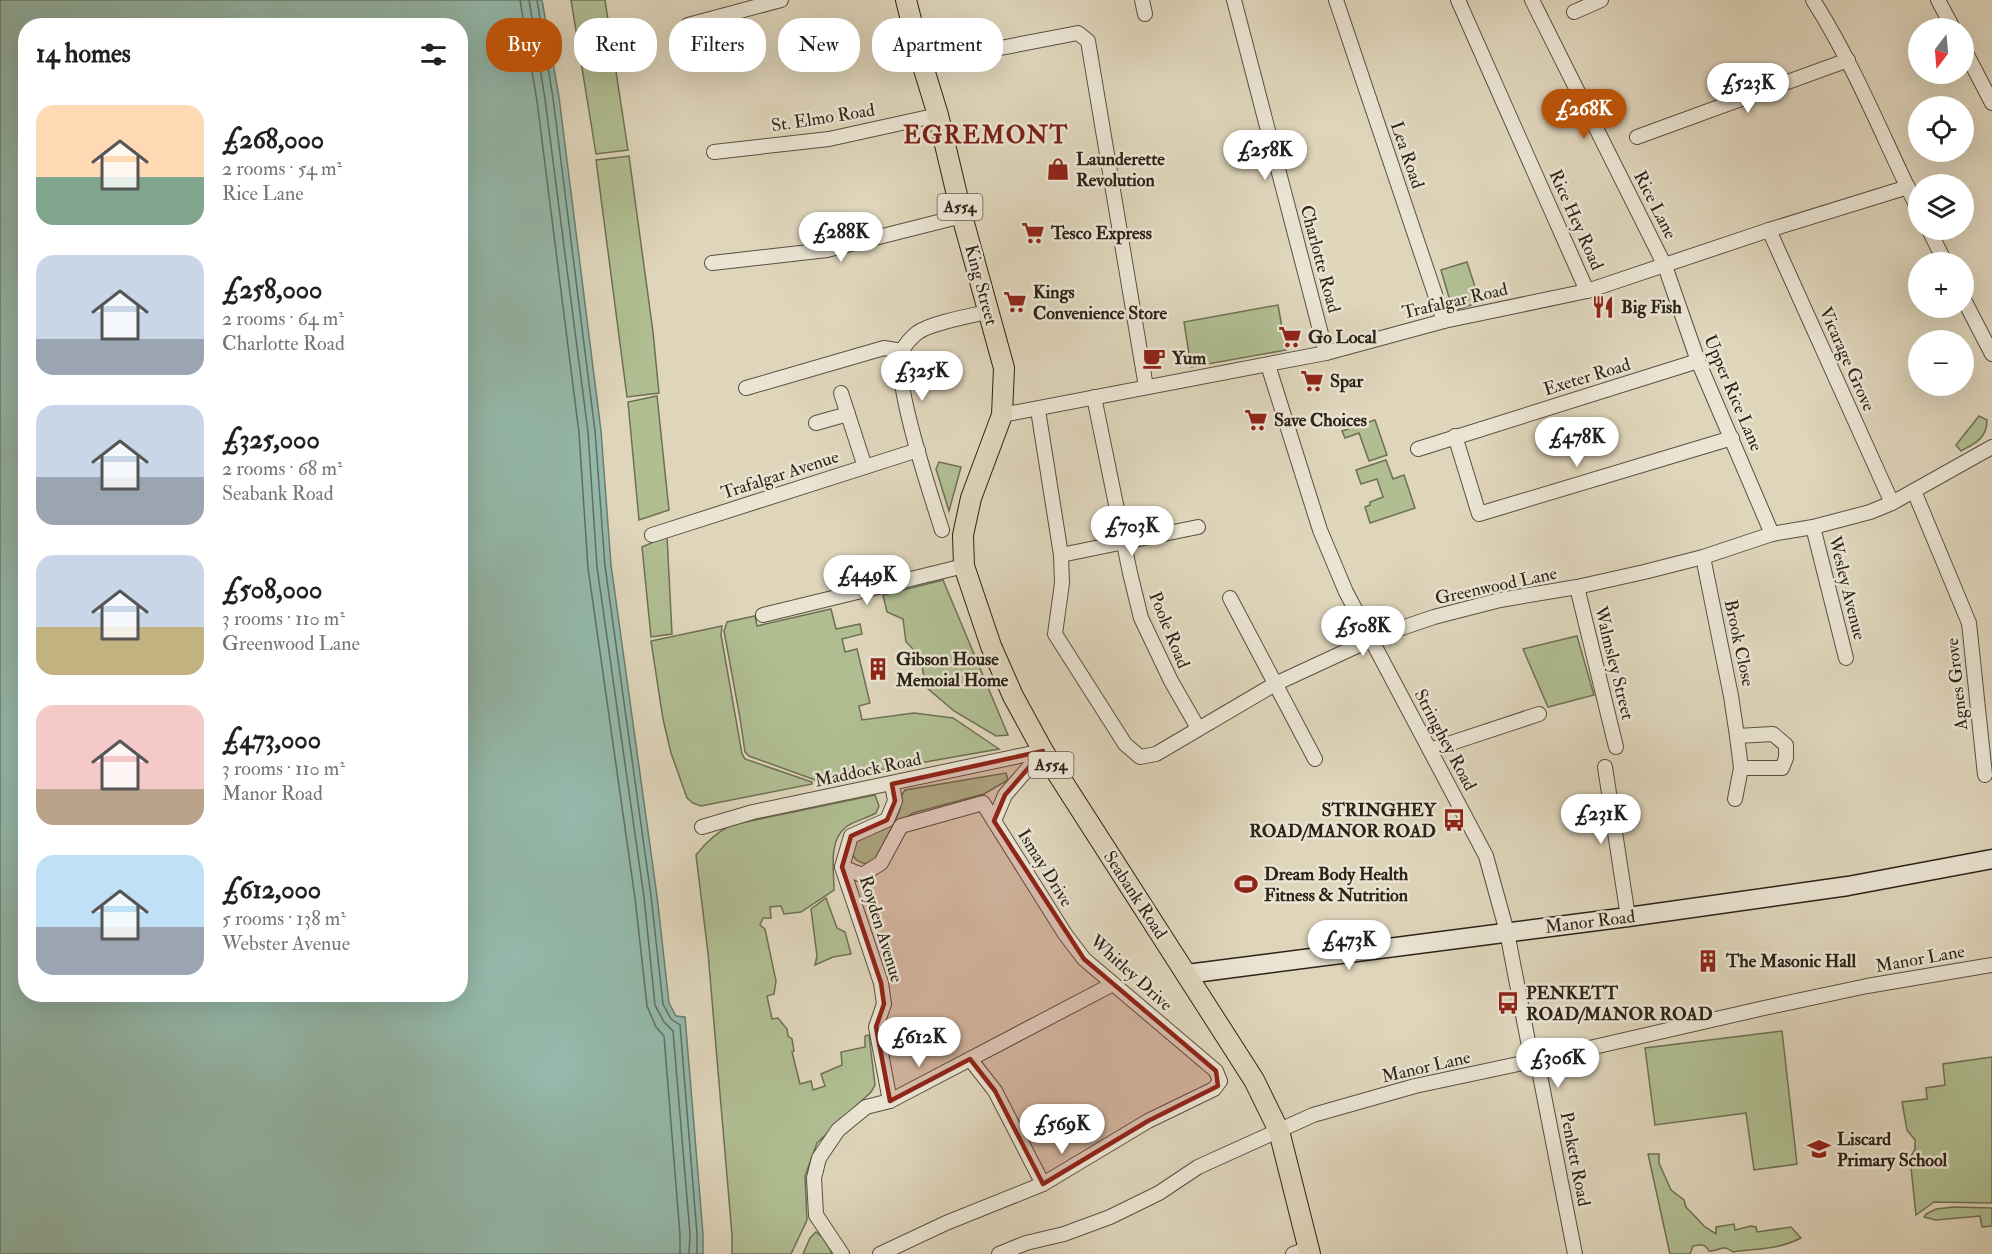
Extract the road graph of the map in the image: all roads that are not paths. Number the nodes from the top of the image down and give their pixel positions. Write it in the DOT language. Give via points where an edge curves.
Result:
graph roads {
  1 [pos="781,0"];
  2 [pos="906,0"];
  3 [pos="1234,0"];
  4 [pos="1336,0"];
  5 [pos="1458,0"];
  6 [pos="1532,0"];
  7 [pos="1601,0"];
  8 [pos="1813,0"];
  9 [pos="1938,0"];
  10 [pos="1574,12"];
  11 [pos="714,18"];
  12 [pos="911,18"];
  13 [pos="1948,18"];
  14 [pos="1003,47"];
  15 [pos="1848,60"];
  16 [pos="1974,68"];
  17 [pos="925,72"];
  18 [pos="1992,102"];
  19 [pos="938,115"];
  20 [pos="1637,137"];
  21 [pos="714,152"];
  22 [pos="1908,187"];
  23 [pos="962,216"];
  24 [pos="1769,230"];
  25 [pos="712,262"];
  26 [pos="1665,266"];
  27 [pos="1587,291"];
  28 [pos="987,312"];
  29 [pos="1973,318"];
  30 [pos="1444,321"];
  31 [pos="902,351"];
  32 [pos="1326,353"];
  33 [pos="1992,354"];
  34 [pos="1698,362"];
  35 [pos="1268,365"];
  36 [pos="746,387"];
  37 [pos="1146,387"];
  38 [pos="841,393"];
  39 [pos="1094,397"];
  40 [pos="1038,410"];
  41 [pos="848,414"];
  42 [pos="1002,415"];
  43 [pos="816,423"];
  44 [pos="1455,436"];
  45 [pos="1732,438"];
  46 [pos="1992,447"];
  47 [pos="1418,448"];
  48 [pos="918,450"];
  49 [pos="865,467"];
  50 [pos="1914,491"];
  51 [pos="1892,503"];
  52 [pos="1813,527"];
  53 [pos="1198,528"];
  54 [pos="942,530"];
  55 [pos="652,534"];
  56 [pos="1772,534"];
  57 [pos="963,535"];
  58 [pos="1125,542"];
  59 [pos="1061,555"];
  60 [pos="1703,557"];
  61 [pos="964,566"];
  62 [pos="1577,587"];
  63 [pos="1230,598"];
  64 [pos="763,615"];
  65 [pos="1372,641"];
  66 [pos="1846,658"];
  67 [pos="1275,684"];
  68 [pos="1539,714"];
  69 [pos="1198,728"];
  70 [pos="1737,736"];
  71 [pos="1616,747"];
  72 [pos="1430,750"];
  73 [pos="1043,751"];
  74 [pos="1315,759"];
  75 [pos="1605,767"];
  76 [pos="1741,768"];
  77 [pos="1985,775"];
  78 [pos="892,784"];
  79 [pos="1735,799"];
  80 [pos="994,821"];
  81 [pos="702,827"];
  82 [pos="1992,858"];
  83 [pos="842,867"];
  84 [pos="1628,917"];
  85 [pos="1508,932"];
  86 [pos="1065,934"];
  87 [pos="1992,965"];
  88 [pos="1187,974"];
  89 [pos="1113,984"];
  90 [pos="970,1059"];
  91 [pos="1537,1060"];
  92 [pos="890,1101"];
  93 [pos="1279,1131"];
  94 [pos="1042,1184"];
  95 [pos="1304,1252"];
  96 [pos="842,1254"];
  97 [pos="880,1254"];
  98 [pos="999,1254"];
  99 [pos="1575,1254"];
  1 -- 11 [label="street"];
  2 -- 12 [label="main road, King Street / A554"];
  3 -- 32 [label="street, Charlotte Road"];
  4 -- 30 [label="street, Lea Road"];
  5 -- 27 [label="street, Rice Hey Road"];
  6 -- 26 [label="street, Rice Lane"];
  7 -- 10 [label="street"];
  8 -- 15 [label="street"];
  9 -- 13 [label="street"];
  14 -- 37 [label="street" via="1078,33 1088,41"];
  15 -- 20 [label="street"];
  15 -- 22 [label="street"];
  16 -- 18 [label="street"];
  17 -- 19 [label="main road, King Street / A554"];
  19 -- 21 [label="street, St. Elmo Road" via="829,139"];
  19 -- 23 [label="main road, King Street / A554"];
  22 -- 24 [label="street, Trafalgar Road"];
  23 -- 25 [label="street" via="827,250"];
  23 -- 28 [label="main road, King Street / A554"];
  24 -- 26 [label="street, Trafalgar Road"];
  24 -- 51 [label="street, Vicarage Grove"];
  26 -- 27 [label="street, Trafalgar Road"];
  26 -- 34 [label="street, Upper Rice Lane"];
  27 -- 30 [label="street, Trafalgar Road"];
  28 -- 31 [label="street" via="927,327"];
  28 -- 42 [label="main road, King Street / A554" via="1004,368"];
  29 -- 33 [label="street"];
  30 -- 32 [label="street, Trafalgar Road"];
  31 -- 36 [label="street" via="884,348"];
  31 -- 48 [label="street" via="900,372"];
  32 -- 35 [label="street, Trafalgar Road"];
  34 -- 44 [label="street, Exeter Road"];
  34 -- 45 [label="street, Upper Rice Lane"];
  35 -- 37 [label="street, Trafalgar Road"];
  35 -- 65 [label="street, Stringhey Road" via="1320,530"];
  37 -- 39 [label="street, Trafalgar Road"];
  38 -- 41 [label="street"];
  39 -- 40 [label="street, Trafalgar Road"];
  39 -- 58 [label="street, Poole Road"];
  40 -- 42 [label="street, Trafalgar Road"];
  40 -- 59 [label="street, Greenwood Lane"];
  41 -- 43 [label="street"];
  41 -- 49 [label="street"];
  42 -- 57 [label="main road, King Street / A554" via="971,498"];
  44 -- 45 [label="street" via="1479,514"];
  44 -- 47 [label="street, Exeter Road"];
  45 -- 56 [label="street, Upper Rice Lane"];
  46 -- 50 [label="street, Greenwood Lane"];
  48 -- 49 [label="street, Trafalgar Avenue"];
  48 -- 54 [label="street"];
  49 -- 55 [label="street, Trafalgar Avenue"];
  50 -- 51 [label="street, Greenwood Lane"];
  50 -- 77 [label="street, Agnes Grove" via="1969,622"];
  51 -- 52 [label="street, Greenwood Lane"];
  52 -- 56 [label="street, Greenwood Lane"];
  52 -- 66 [label="street, Wesley Avenue"];
  53 -- 58 [label="street"];
  56 -- 60 [label="street, Greenwood Lane"];
  57 -- 61 [label="main road, Seabank Road / A554"];
  58 -- 59 [label="street"];
  58 -- 69 [label="street, Poole Road" via="1141,618"];
  59 -- 69 [label="street, Greenwood Lane" via="1062,583 1055,634 1125,744 1140,757 1156,754"];
  60 -- 62 [label="street, Greenwood Lane"];
  60 -- 70 [label="street, Brook Close"];
  61 -- 64 [label="street"];
  61 -- 73 [label="main road, Seabank Road / A554" via="991,646"];
  62 -- 65 [label="street, Greenwood Lane" via="1500,600 1434,617"];
  62 -- 71 [label="street, Walmsley Street"];
  63 -- 67 [label="street"];
  65 -- 67 [label="street, Greenwood Lane"];
  65 -- 72 [label="street, Stringhey Road"];
  67 -- 69 [label="street, Greenwood Lane"];
  67 -- 74 [label="street"];
  68 -- 72 [label="street"];
  70 -- 76 [label="street, Brook Close"];
  70 -- 76 [label="street" via="1773,734 1786,745 1782,768"];
  72 -- 85 [label="street, Stringhey Road" via="1486,856"];
  73 -- 78 [label="street, Maddock Road"];
  73 -- 80 [label="street" via="1005,795"];
  73 -- 88 [label="main road, Seabank Road / A554"];
  75 -- 84 [label="street"];
  76 -- 79 [label="street, Brook Close"];
  78 -- 81 [label="street, Maddock Road" via="753,812"];
  78 -- 83 [label="street, Royden Avenue" via="895,801 887,820 851,836"];
  80 -- 83 [label="street, Ismay Drive" via="983,803 901,826 881,863 862,875"];
  80 -- 86 [label="street, Ismay Drive"];
  82 -- 84 [label="main road, Manor Road" via="1848,886"];
  83 -- 92 [label="street, Royden Avenue" via="881,983 884,1004 876,1027"];
  84 -- 85 [label="main road, Manor Road"];
  85 -- 88 [label="main road, Manor Road"];
  85 -- 91 [label="street, Penkett Road" via="1528,1041"];
  86 -- 89 [label="street, Whitley Drive" via="1084,959"];
  87 -- 91 [label="street, Manor Lane" via="1856,988"];
  88 -- 93 [label="main road, Seabank Road / A554" via="1254,1080"];
  89 -- 90 [label="street"];
  89 -- 94 [label="street, Whitley Drive" via="1216,1071 1220,1081 1205,1095 1148,1121"];
  90 -- 92 [label="street"];
  90 -- 94 [label="street" via="995,1091"];
  91 -- 93 [label="street, Manor Lane" via="1415,1086 1313,1116"];
  91 -- 99 [label="street, Penkett Road"];
  92 -- 96 [label="street" via="866,1107 838,1130 819,1158 814,1178 816,1215"];
  93 -- 95 [label="main road, Seabank Road / A554"];
  93 -- 98 [label="street, Manor Lane" via="1198,1167 1110,1217"];
  94 -- 97 [label="street"];
}
